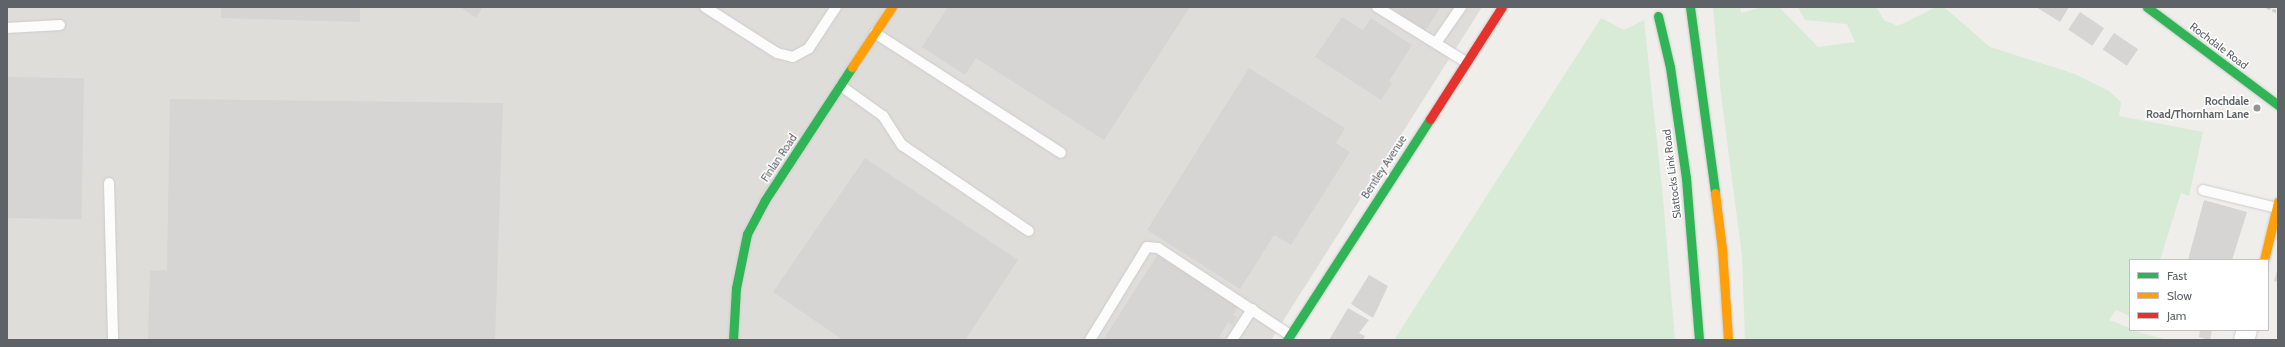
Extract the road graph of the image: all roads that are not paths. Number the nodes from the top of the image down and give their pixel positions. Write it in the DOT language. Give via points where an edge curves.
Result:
graph roads {
  1 [pos="705,7"];
  2 [pos="836,7"];
  3 [pos="892,7"];
  4 [pos="1377,7"];
  5 [pos="1461,7"];
  6 [pos="1502,7"];
  7 [pos="1690,7"];
  8 [pos="2146,7"];
  9 [pos="1657,11"];
  10 [pos="60,25"];
  11 [pos="7,28"];
  12 [pos="875,33"];
  13 [pos="1436,44"];
  14 [pos="1466,62"];
  15 [pos="841,86"];
  16 [pos="2278,105"];
  17 [pos="1061,153"];
  18 [pos="109,183"];
  19 [pos="2203,190"];
  20 [pos="2277,205"];
  21 [pos="1029,231"];
  22 [pos="2264,259"];
  23 [pos="1252,309"];
  24 [pos="1288,338"];
  25 [pos="113,340"];
  26 [pos="733,340"];
  27 [pos="1090,340"];
  28 [pos="1232,340"];
  29 [pos="1699,340"];
  30 [pos="1728,340"];
  1 -- 2 [label="lane" via="777,52 793,57 809,48"];
  3 -- 12 [label="main road, Finlan Road"];
  4 -- 13 [label="lane"];
  5 -- 13 [label="lane"];
  6 -- 14 [label="main road, Bentley Avenue"];
  7 -- 30 [label="main road" via="1722,249"];
  8 -- 16 [label="main road, Rochdale Road"];
  9 -- 29 [label="main road, Slattocks Link Road" via="1670,67 1686,178"];
  10 -- 11 [label="lane"];
  12 -- 15 [label="main road, Finlan Road"];
  12 -- 17 [label="lane"];
  13 -- 14 [label="lane"];
  14 -- 24 [label="main road, Bentley Avenue"];
  15 -- 21 [label="lane" via="883,116 902,145"];
  15 -- 26 [label="main road, Finlan Road" via="765,200 748,234 736,288"];
  18 -- 25 [label="lane"];
  19 -- 20 [label="lane"];
  20 -- 22 [label="main road"];
  23 -- 24 [label="lane"];
  23 -- 27 [label="lane" via="1158,248 1147,247"];
  23 -- 28 [label="lane"];
}
